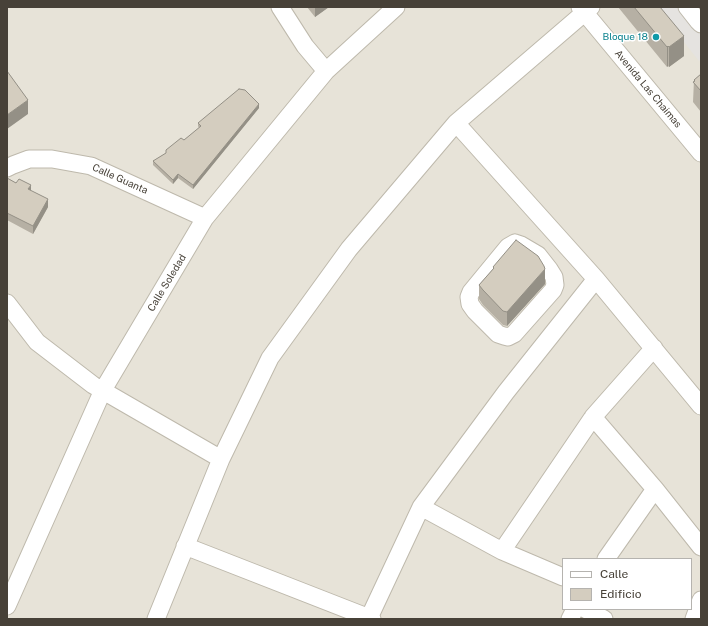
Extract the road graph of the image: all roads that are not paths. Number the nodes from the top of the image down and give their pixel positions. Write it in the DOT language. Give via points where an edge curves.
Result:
graph roads {
  1 [pos="280,7"];
  2 [pos="396,7"];
  3 [pos="687,7"];
  4 [pos="585,9"];
  5 [pos="701,24"];
  6 [pos="326,71"];
  7 [pos="456,123"];
  8 [pos="701,153"];
  9 [pos="7,168"];
  10 [pos="205,218"];
  11 [pos="560,240"];
  12 [pos="538,255"];
  13 [pos="596,279"];
  14 [pos="7,303"];
  15 [pos="654,348"];
  16 [pos="103,390"];
  17 [pos="701,406"];
  18 [pos="593,417"];
  19 [pos="221,459"];
  20 [pos="655,489"];
  21 [pos="421,507"];
  22 [pos="185,546"];
  23 [pos="701,547"];
  24 [pos="502,551"];
  25 [pos="607,558"];
  26 [pos="562,578"];
  27 [pos="701,600"];
  28 [pos="7,606"];
  29 [pos="574,610"];
  30 [pos="587,610"];
  31 [pos="371,618"];
  32 [pos="156,619"];
  33 [pos="570,619"];
  34 [pos="604,619"];
  35 [pos="694,619"];
  1 -- 6 [label="street" via="305,46"];
  2 -- 6 [label="street, Calle Soledad"];
  3 -- 5 [label="street"];
  4 -- 7 [label="street"];
  4 -- 8 [label="street, Avenida Las Chaimas"];
  6 -- 10 [label="street, Calle Soledad"];
  7 -- 11 [label="street"];
  7 -- 19 [label="street" via="349,248 270,358"];
  9 -- 10 [label="street, Calle Guanta" via="29,159 52,159 91,166"];
  10 -- 16 [label="street, Calle Soledad"];
  11 -- 12 [label="street"];
  11 -- 13 [label="street"];
  12 -- 12 [label="street" via="520,245 508,247 470,292 470,304 498,334 508,337 514,334 553,290 554,277"];
  13 -- 15 [label="street"];
  13 -- 21 [label="street" via="506,392"];
  14 -- 16 [label="street" via="37,342"];
  15 -- 17 [label="street"];
  15 -- 18 [label="street"];
  16 -- 19 [label="street"];
  16 -- 28 [label="street, Calle Soledad"];
  18 -- 20 [label="street"];
  18 -- 24 [label="street"];
  19 -- 22 [label="street"];
  20 -- 23 [label="street"];
  20 -- 25 [label="street"];
  21 -- 24 [label="street"];
  21 -- 31 [label="street"];
  22 -- 31 [label="street"];
  22 -- 32 [label="street"];
  24 -- 26 [label="street"];
  27 -- 35 [label="street"];
  29 -- 33 [label="street"];
  30 -- 34 [label="street"];
}
